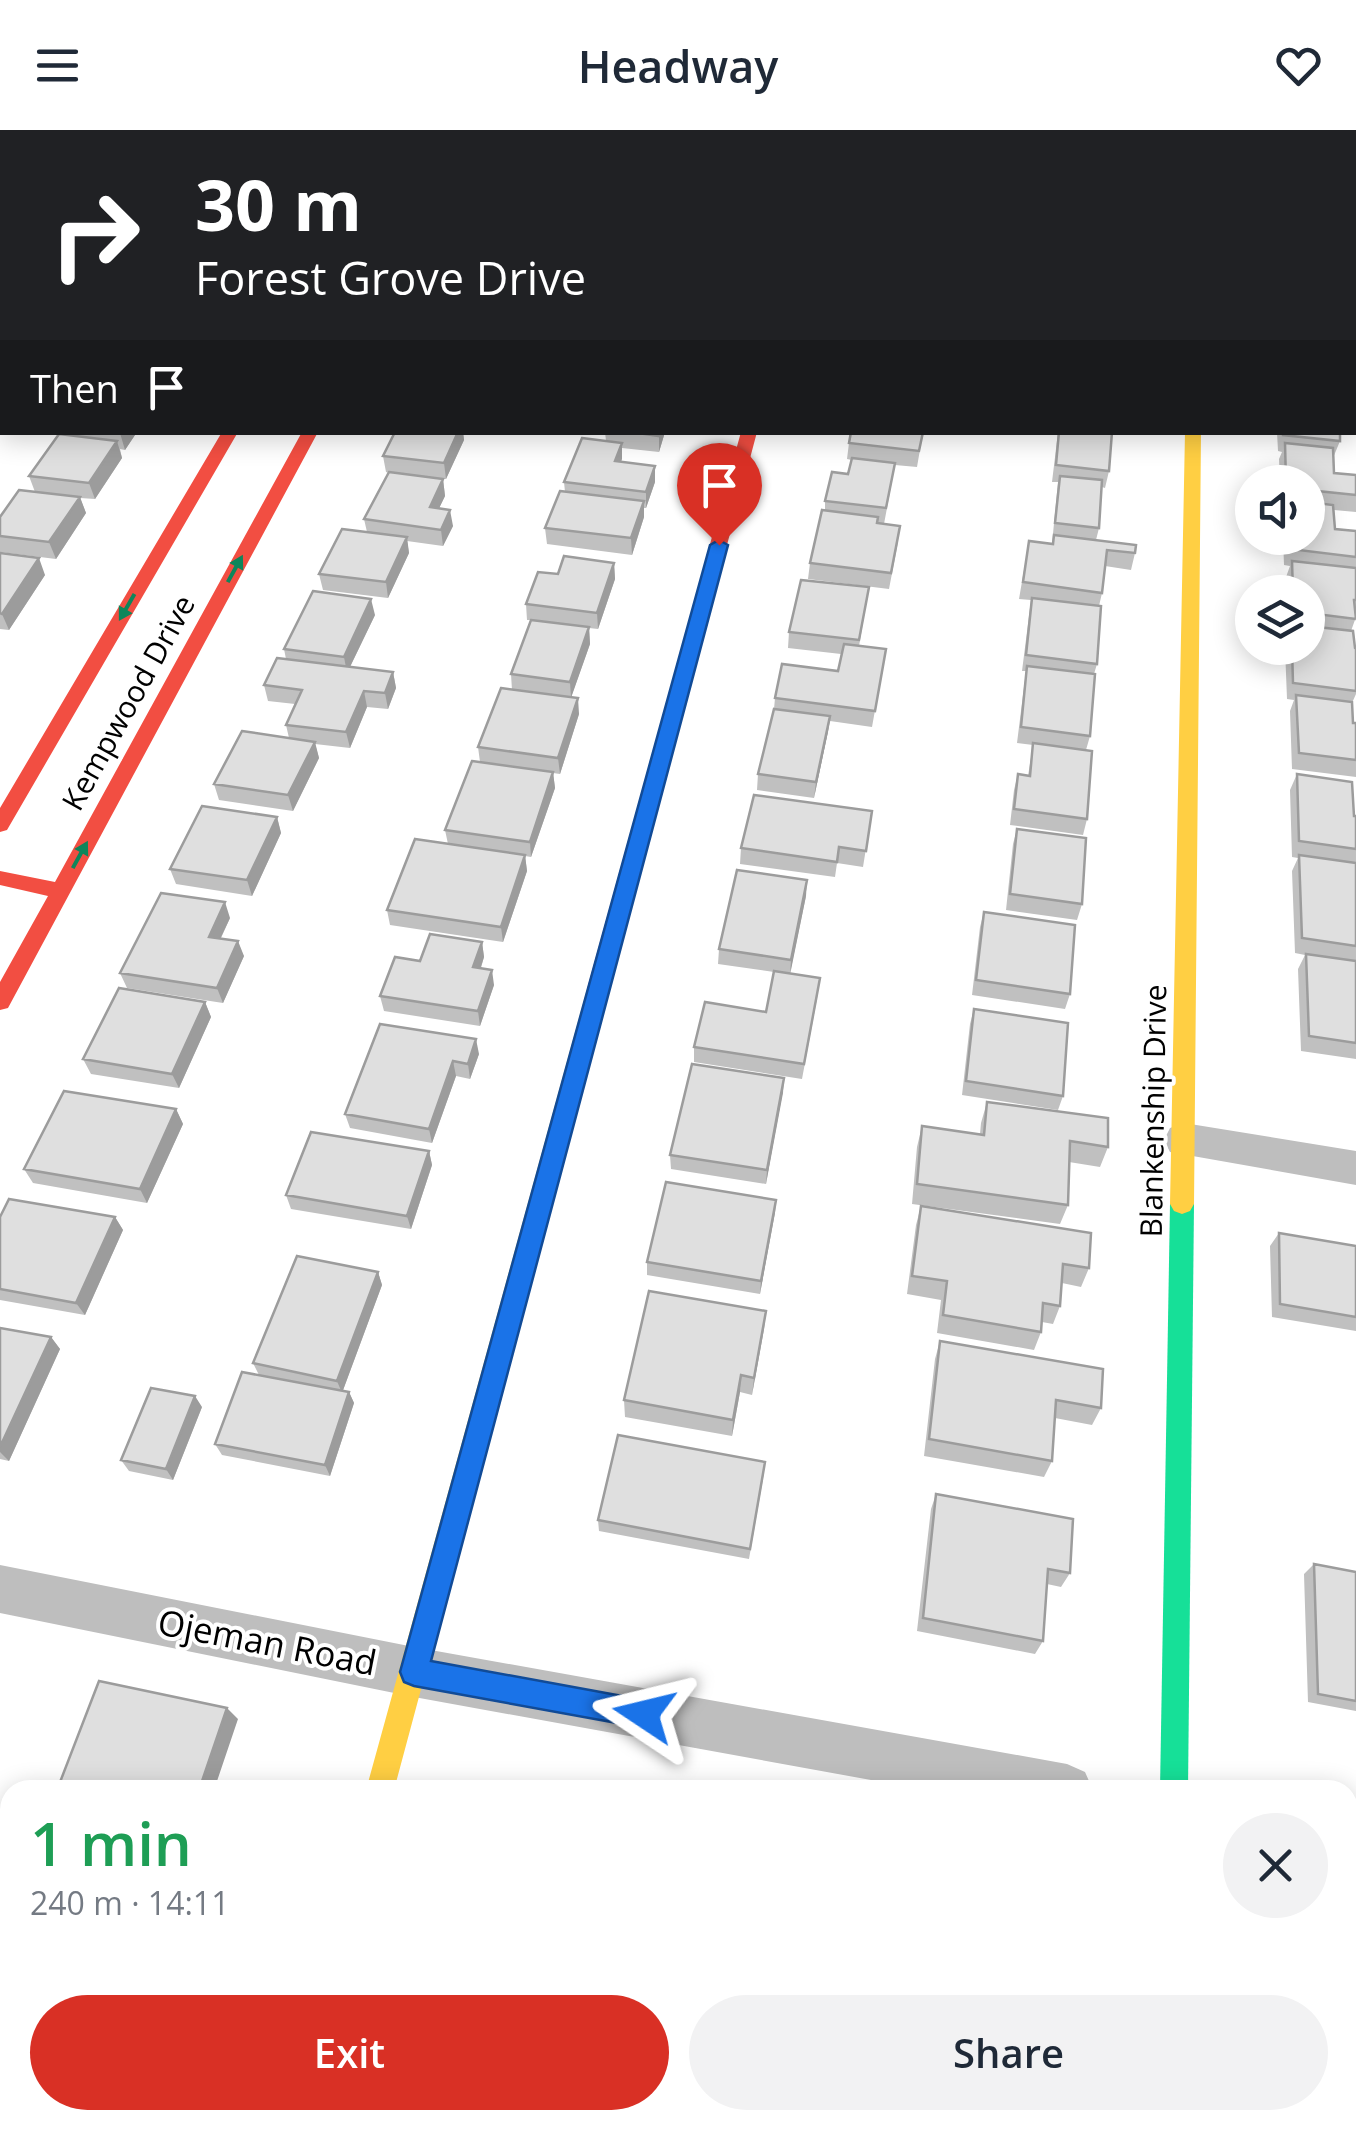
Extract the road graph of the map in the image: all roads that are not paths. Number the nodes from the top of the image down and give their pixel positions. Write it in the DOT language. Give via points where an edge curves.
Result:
graph roads {
  1 [pos="229,435"];
  2 [pos="308,435"];
  3 [pos="749,435"];
  4 [pos="1193,435"];
  5 [pos="0,825"];
  6 [pos="0,878"];
  7 [pos="60,892"];
  8 [pos="0,1002"];
  9 [pos="1184,1140"];
  10 [pos="1356,1168"];
  11 [pos="0,1589"];
  12 [pos="414,1672"];
  13 [pos="383,1780"];
  14 [pos="1012,1780"];
  15 [pos="1174,1780"];
  1 -- 5 [label="street, Kempwood Drive, one-way" via="190,519"];
  7 -- 2 [label="street, Kempwood Drive, one-way" via="247,529"];
  3 -- 12 [label="street"];
  4 -- 9 [label="street, Blankenship Drive"];
  6 -- 7 [label="street"];
  7 -- 8 [label="street, Kempwood Drive"];
  9 -- 10 [label="street"];
  9 -- 15 [label="street, Blankenship Drive"];
  11 -- 12 [label="street, Ojeman Road"];
  12 -- 13 [label="street"];
  12 -- 14 [label="street, Ojeman Road"];
}
